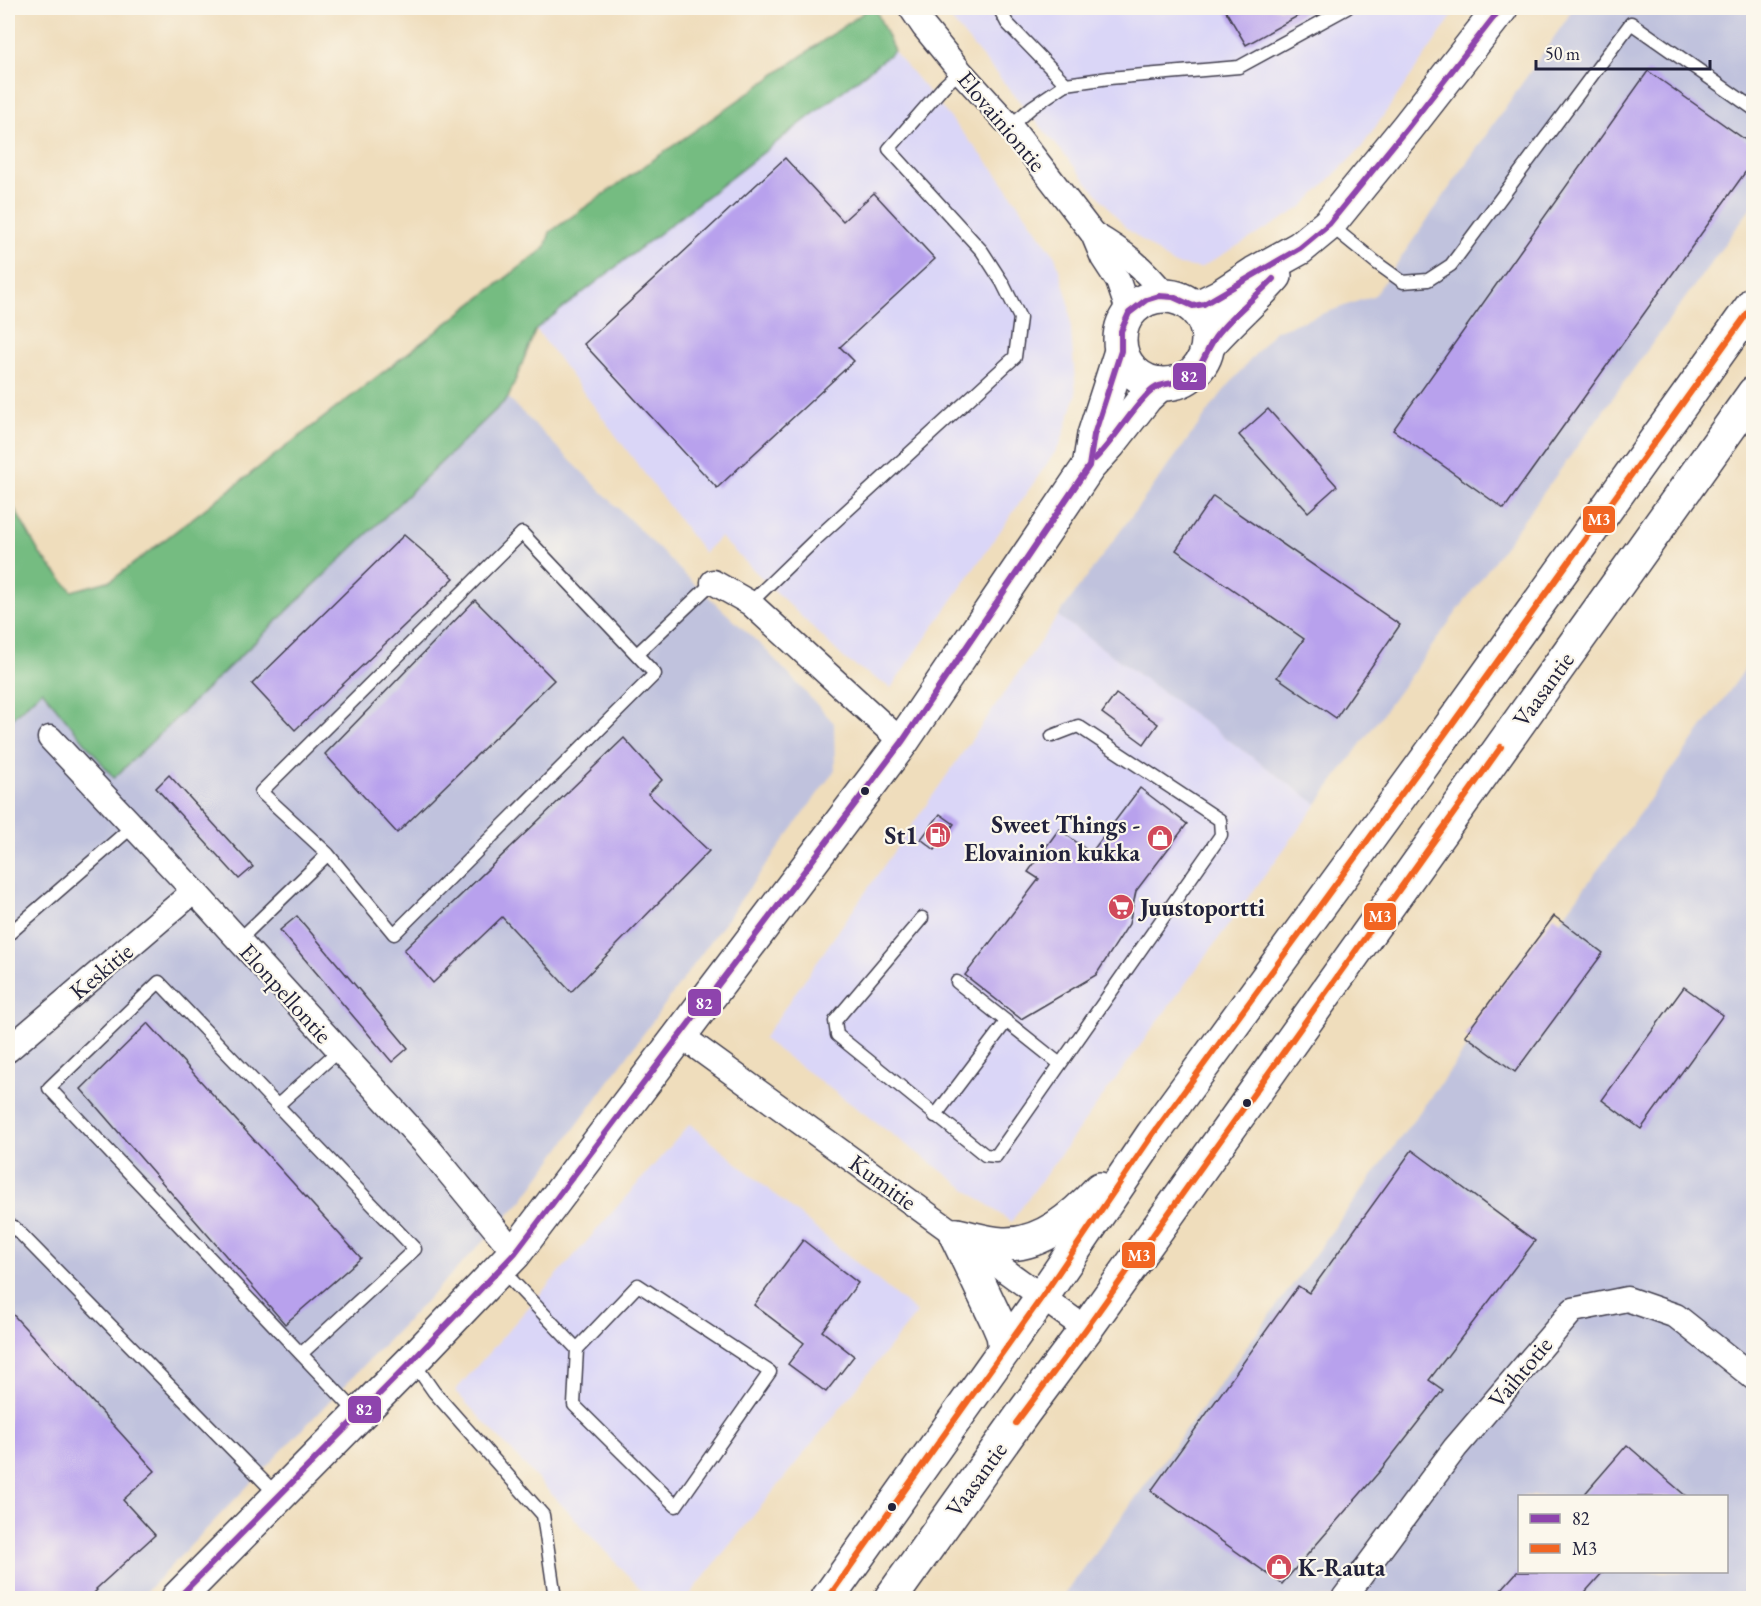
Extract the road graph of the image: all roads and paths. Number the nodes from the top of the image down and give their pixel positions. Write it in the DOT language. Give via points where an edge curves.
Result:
graph roads {
  1 [pos="911,8"];
  2 [pos="999,8"];
  3 [pos="1347,8"];
  4 [pos="1501,8"];
  5 [pos="960,71"];
  6 [pos="1066,84"];
  7 [pos="1754,109"];
  8 [pos="1010,126"];
  9 [pos="1329,224"];
  10 [pos="1093,234"];
  11 [pos="1300,248"];
  12 [pos="1179,301"];
  13 [pos="1754,303"];
  14 [pos="1129,313"];
  15 [pos="1209,344"];
  16 [pos="1121,351"];
  17 [pos="1160,384"];
  18 [pos="1754,393"];
  19 [pos="1089,466"];
  20 [pos="713,582"];
  21 [pos="750,603"];
  22 [pos="637,654"];
  23 [pos="1052,736"];
  24 [pos="50,738"];
  25 [pos="902,742"];
  26 [pos="133,826"];
  27 [pos="328,854"];
  28 [pos="194,891"];
  29 [pos="922,918"];
  30 [pos="10,933"];
  31 [pos="239,940"];
  32 [pos="957,982"];
  33 [pos="1006,1022"];
  34 [pos="680,1035"];
  35 [pos="8,1050"];
  36 [pos="338,1051"];
  37 [pos="1060,1064"];
  38 [pos="278,1105"];
  39 [pos="935,1116"];
  40 [pos="1153,1134"];
  41 [pos="8,1232"];
  42 [pos="956,1235"];
  43 [pos="508,1261"];
  44 [pos="1042,1297"];
  45 [pos="1086,1329"];
  46 [pos="576,1349"];
  47 [pos="1005,1349"];
  48 [pos="301,1354"];
  49 [pos="412,1360"];
  50 [pos="1754,1378"];
  51 [pos="358,1415"];
  52 [pos="278,1496"];
  53 [pos="178,1599"];
  54 [pos="555,1599"];
  55 [pos="828,1599"];
  56 [pos="891,1599"];
  57 [pos="1344,1599"];
  1 -- 5 [label="street, Elovainiontie"];
  2 -- 6 [label="lane" via="1007,23"];
  3 -- 6 [label="lane" via="1239,67"];
  4 -- 9 [label="main road"];
  5 -- 8 [label="street, Elovainiontie"];
  5 -- 21 [label="lane" via="889,149 982,251 1002,282 1020,318 1015,357"];
  6 -- 8 [label="lane"];
  7 -- 9 [label="lane" via="1631,22 1451,265 1428,280 1403,282"];
  8 -- 10 [label="street, Elovainiontie"];
  9 -- 11 [label="main road"];
  10 -- 12 [label="street, Elovainiontie" via="1120,249"];
  10 -- 14 [label="street, Elovainiontie" via="1118,281"];
  11 -- 12 [label="main road" via="1204,304"];
  11 -- 15 [label="main road"];
  12 -- 14 [label="main road" via="1146,300"];
  12 -- 15 [label="main road" via="1205,323"];
  13 -- 40 [label="main road"];
  14 -- 16 [label="main road" via="1121,331"];
  15 -- 17 [label="main road" via="1205,358 1192,375 1174,384"];
  16 -- 17 [label="main road" via="1135,374"];
  16 -- 19 [label="main road" via="1094,435"];
  17 -- 19 [label="main road"];
  18 -- 45 [label="main road, Vaasantie"];
  19 -- 25 [label="main road"];
  20 -- 21 [label="street"];
  20 -- 22 [label="lane"];
  21 -- 25 [label="street"];
  22 -- 27 [label="lane" via="655,674 394,934"];
  22 -- 27 [label="lane" via="522,534 261,792"];
  23 -- 37 [label="lane" via="1078,726 1220,820 1221,836"];
  24 -- 26 [label="street, Elonpellontie"];
  25 -- 34 [label="main road"];
  26 -- 28 [label="street, Elonpellontie"];
  26 -- 30 [label="lane"];
  27 -- 31 [label="lane"];
  28 -- 31 [label="street, Elonpellontie"];
  28 -- 35 [label="street, Keskitie"];
  29 -- 39 [label="lane" via="835,1021 837,1035"];
  31 -- 36 [label="street, Elonpellontie"];
  32 -- 33 [label="lane"];
  33 -- 37 [label="lane"];
  33 -- 39 [label="lane"];
  34 -- 42 [label="street, Kumitie"];
  34 -- 43 [label="main road"];
  36 -- 38 [label="lane"];
  36 -- 43 [label="street, Elonpellontie" via="426,1145"];
  37 -- 39 [label="lane" via="996,1156 985,1155"];
  38 -- 48 [label="lane" via="415,1249"];
  38 -- 48 [label="lane" via="159,981 49,1088"];
  40 -- 42 [label="main road" via="1089,1201 1056,1228 1030,1240 1004,1244"];
  40 -- 44 [label="main road"];
  41 -- 52 [label="lane" via="14,1227"];
  42 -- 44 [label="street, Kumitie"];
  42 -- 47 [label="main road" via="998,1321"];
  43 -- 46 [label="lane"];
  43 -- 49 [label="main road"];
  44 -- 45 [label="street, Kumitie"];
  44 -- 47 [label="main road"];
  45 -- 56 [label="main road, Vaasantie"];
  46 -- 46 [label="lane" via="574,1405 676,1506 770,1372 638,1285"];
  47 -- 55 [label="main road"];
  48 -- 51 [label="lane"];
  49 -- 51 [label="main road"];
  49 -- 54 [label="lane" via="434,1392 543,1515"];
  50 -- 57 [label="street, Vaihtotie" via="1676,1316 1627,1299 1574,1310 1455,1448"];
  51 -- 52 [label="main road"];
  52 -- 53 [label="main road"];
}
